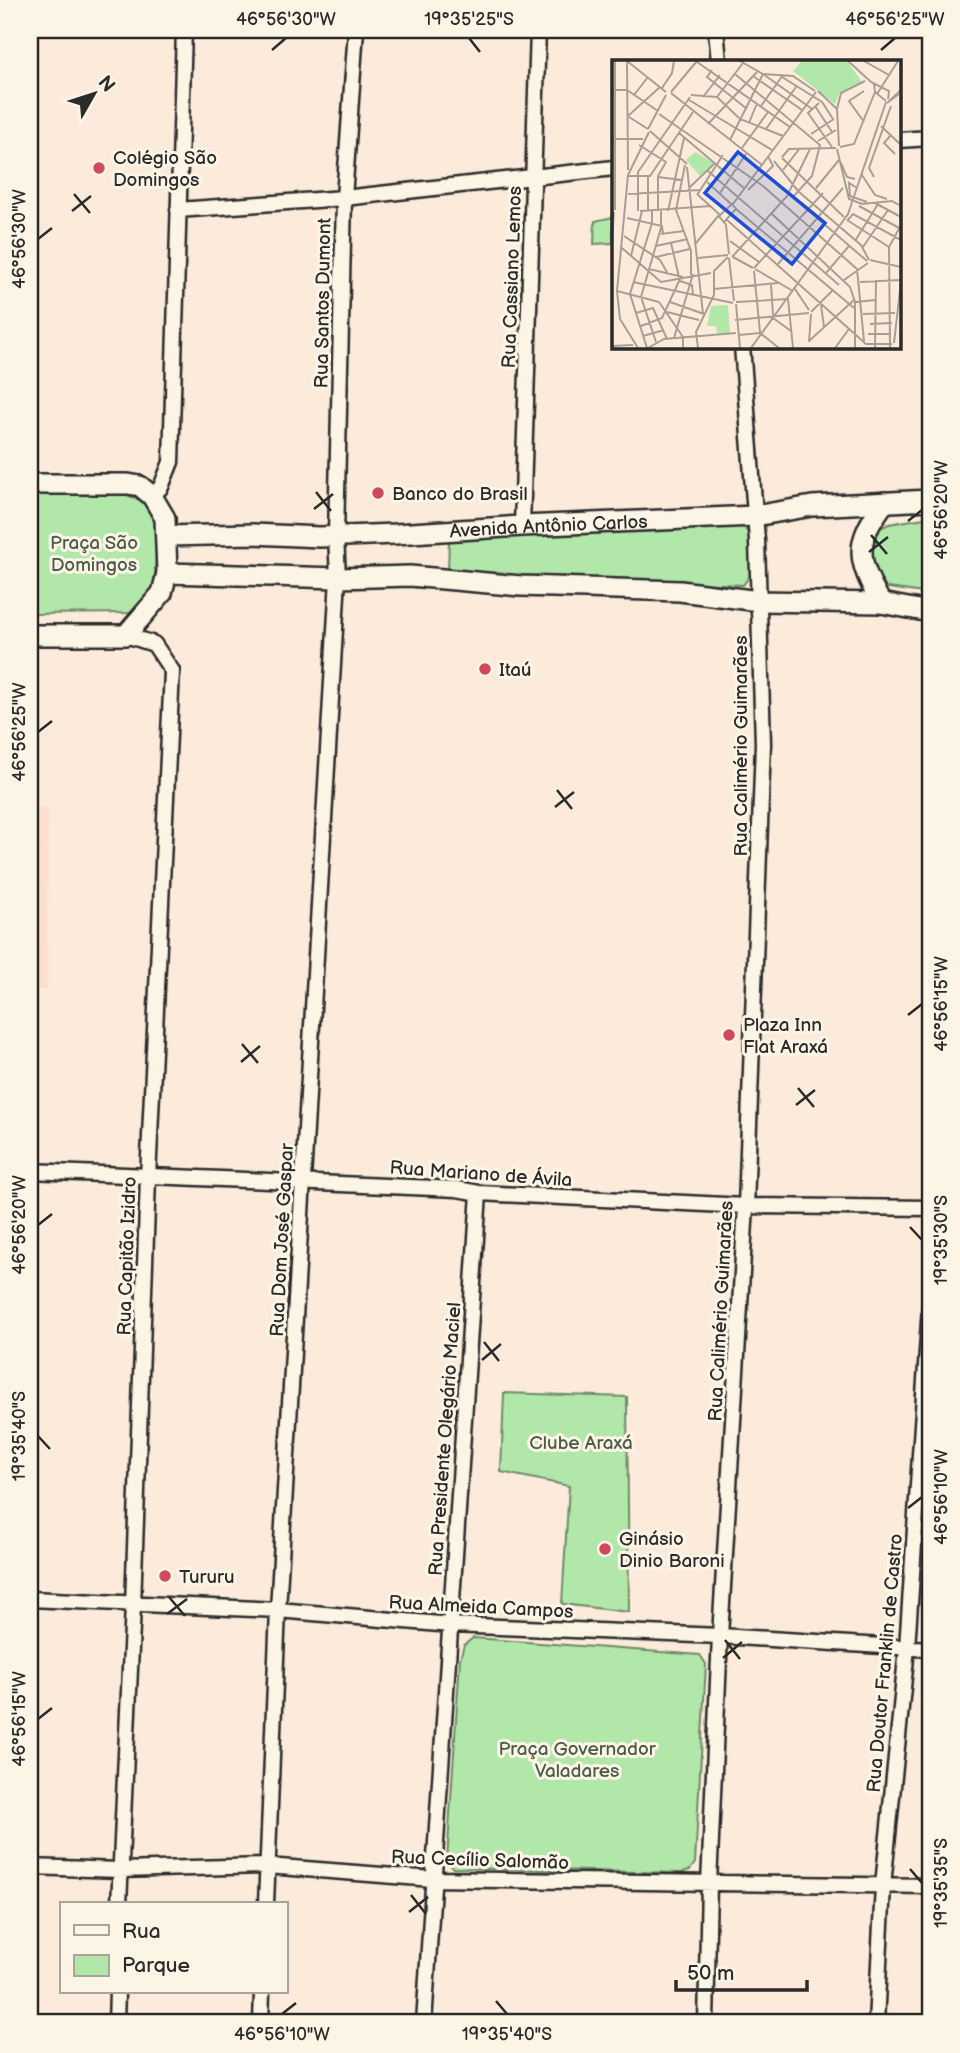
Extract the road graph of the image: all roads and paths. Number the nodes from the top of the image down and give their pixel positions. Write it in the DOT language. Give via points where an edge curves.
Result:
graph roads {
  1 [pos="184,30"];
  2 [pos="356,30"];
  3 [pos="538,30"];
  4 [pos="716,30"];
  5 [pos="719,60"];
  6 [pos="930,138"];
  7 [pos="900,140"];
  8 [pos="612,168"];
  9 [pos="534,177"];
  10 [pos="344,198"];
  11 [pos="178,210"];
  12 [pos="741,348"];
  13 [pos="30,484"];
  14 [pos="152,496"];
  15 [pos="930,500"];
  16 [pos="885,502"];
  17 [pos="754,516"];
  18 [pos="522,526"];
  19 [pos="166,536"];
  20 [pos="336,536"];
  21 [pos="167,573"];
  22 [pos="338,578"];
  23 [pos="759,601"];
  24 [pos="881,603"];
  25 [pos="930,612"];
  26 [pos="30,635"];
  27 [pos="126,635"];
  28 [pos="30,1171"];
  29 [pos="148,1178"];
  30 [pos="304,1182"];
  31 [pos="480,1193"];
  32 [pos="746,1206"];
  33 [pos="930,1208"];
  34 [pos="930,1307"];
  35 [pos="30,1599"];
  36 [pos="133,1605"];
  37 [pos="278,1610"];
  38 [pos="451,1625"];
  39 [pos="720,1636"];
  40 [pos="907,1648"];
  41 [pos="930,1649"];
  42 [pos="267,1866"];
  43 [pos="30,1867"];
  44 [pos="120,1870"];
  45 [pos="433,1878"];
  46 [pos="709,1884"];
  47 [pos="883,1885"];
  48 [pos="930,1886"];
  49 [pos="120,1902"];
  50 [pos="266,1902"];
  51 [pos="117,1994"];
  52 [pos="262,1994"];
  53 [pos="116,2023"];
  54 [pos="261,2023"];
  55 [pos="424,2023"];
  56 [pos="706,2023"];
  57 [pos="876,2023"];
  1 -- 11 [label="street"];
  2 -- 10 [label="street, Rua Santos Dumont"];
  3 -- 9 [label="street, Rua Cassiano Lemos"];
  4 -- 5 [label="street"];
  6 -- 7 [label="street"];
  8 -- 9 [label="street"];
  9 -- 10 [label="street"];
  9 -- 18 [label="street, Rua Cassiano Lemos"];
  10 -- 11 [label="street"];
  10 -- 20 [label="street, Rua Santos Dumont"];
  11 -- 14 [label="street" via="172,462 162,487"];
  12 -- 17 [label="street, Rua Calimério Guimarães"];
  13 -- 14 [label="main road" via="128,484 140,486"];
  14 -- 19 [label="main road" via="165,518"];
  15 -- 16 [label="main road, Avenida Antônio Carlos"];
  16 -- 17 [label="main road, Avenida Antônio Carlos" via="812,506"];
  16 -- 24 [label="main road" via="862,541 866,574"];
  17 -- 18 [label="main road, Avenida Antônio Carlos"];
  17 -- 23 [label="street, Rua Calimério Guimarães"];
  18 -- 20 [label="main road, Avenida Antônio Carlos"];
  19 -- 20 [label="main road, Avenida Antônio Carlos"];
  19 -- 21 [label="main road"];
  20 -- 22 [label="street, Rua Santos Dumont"];
  21 -- 22 [label="main road"];
  21 -- 27 [label="main road" via="162,593"];
  22 -- 23 [label="main road" via="410,576 521,586 680,591"];
  22 -- 30 [label="street, Rua Dom José Gaspar"];
  23 -- 24 [label="main road"];
  23 -- 32 [label="street, Rua Calimério Guimarães" via="763,744"];
  24 -- 25 [label="main road"];
  26 -- 27 [label="main road"];
  27 -- 29 [label="street, Rua Capitão Izidro" via="154,644 173,671"];
  28 -- 29 [label="street, Rua Mariano de Ávila"];
  29 -- 30 [label="street, Rua Mariano de Ávila"];
  29 -- 36 [label="street, Rua Capitão Izidro"];
  30 -- 31 [label="street, Rua Mariano de Ávila"];
  30 -- 37 [label="street, Rua Dom José Gaspar"];
  31 -- 32 [label="street, Rua Mariano de Ávila"];
  31 -- 38 [label="street, Rua Presidente Olegário Maciel"];
  32 -- 33 [label="street, Rua Mariano de Ávila"];
  32 -- 39 [label="street, Rua Calimério Guimarães"];
  34 -- 40 [label="street, Rua Doutor Franklin de Castro"];
  35 -- 36 [label="street, Rua Almeida Campos"];
  36 -- 37 [label="street, Rua Almeida Campos"];
  36 -- 44 [label="street, Rua Capitão Izidro"];
  37 -- 38 [label="street, Rua Almeida Campos"];
  37 -- 42 [label="street, Rua Dom José Gaspar"];
  38 -- 39 [label="street, Rua Almeida Campos"];
  38 -- 45 [label="street, Rua Presidente Olegário Maciel"];
  39 -- 40 [label="street, Rua Almeida Campos"];
  39 -- 46 [label="street, Rua Calimério Guimarães"];
  40 -- 41 [label="street, Rua Almeida Campos"];
  40 -- 47 [label="street, Rua Doutor Franklin de Castro"];
  42 -- 44 [label="street, Rua Cecílio Salomão"];
  42 -- 45 [label="street, Rua Cecílio Salomão"];
  42 -- 50 [label="street, Rua Dom José Gaspar"];
  43 -- 44 [label="street, Rua Cecílio Salomão"];
  44 -- 49 [label="street, Rua Capitão Izidro"];
  45 -- 46 [label="street, Rua Cecílio Salomão"];
  45 -- 55 [label="street, Rua Presidente Olegário Maciel"];
  46 -- 47 [label="street, Rua Cecílio Salomão"];
  46 -- 56 [label="street, Rua Calimério Guimarães"];
  47 -- 48 [label="street, Rua Cecílio Salomão"];
  47 -- 57 [label="street, Rua Doutor Franklin de Castro"];
  51 -- 53 [label="street"];
  52 -- 54 [label="street"];
}
